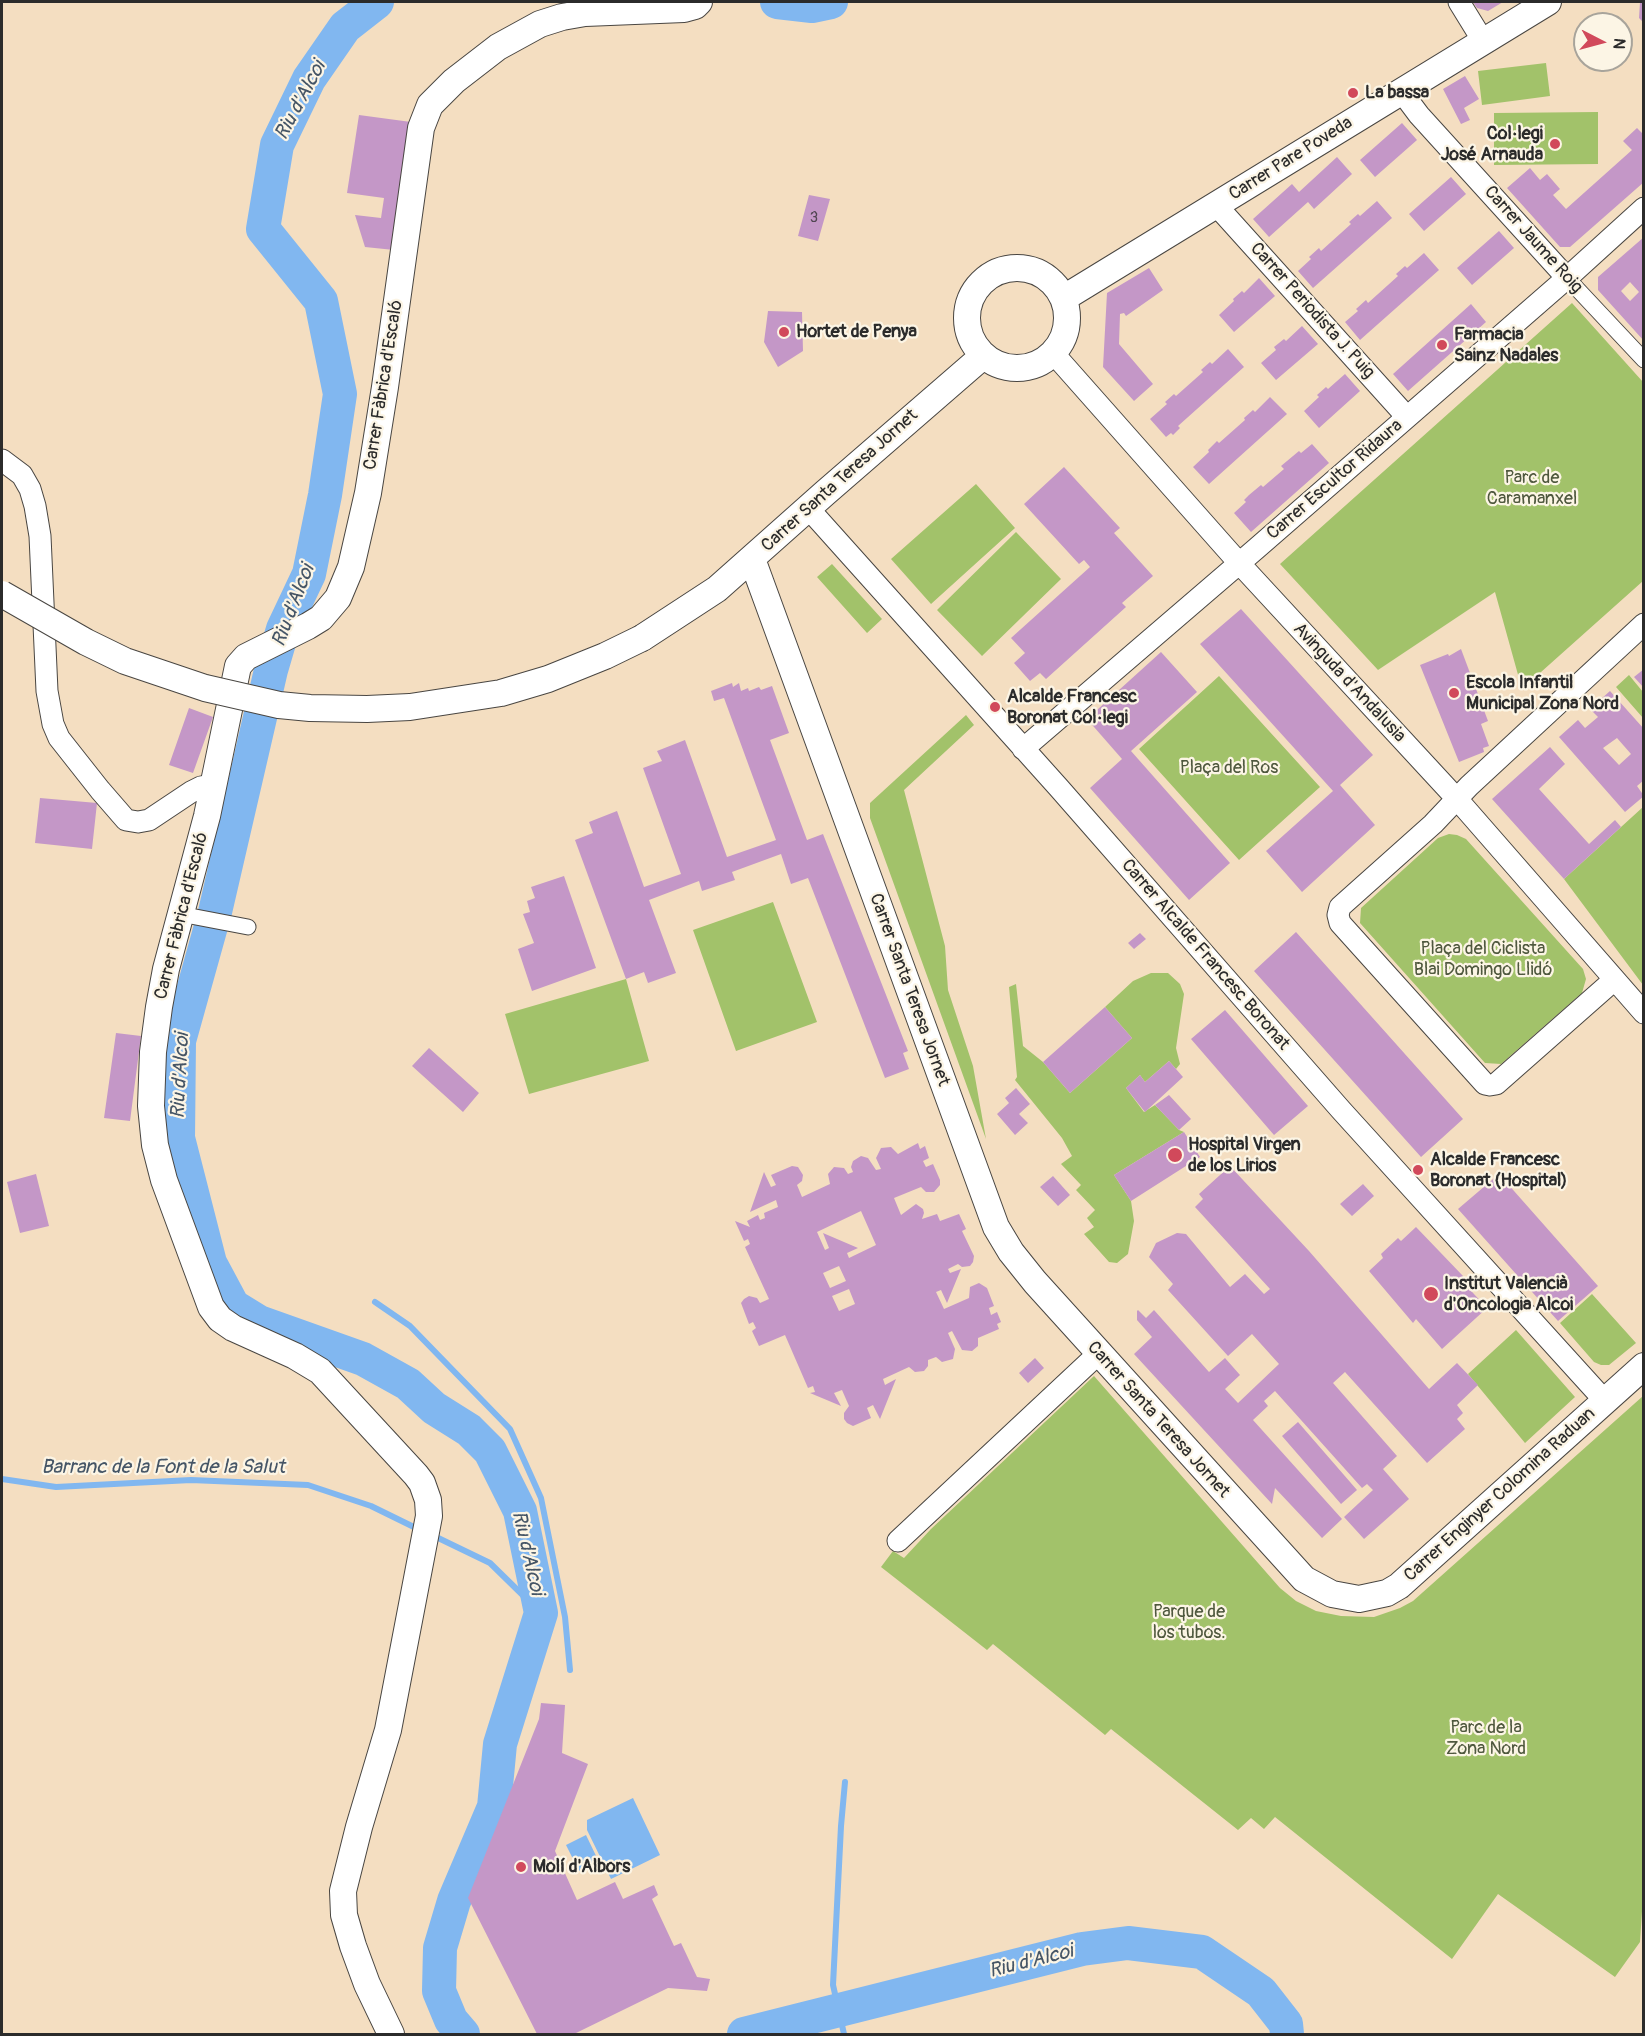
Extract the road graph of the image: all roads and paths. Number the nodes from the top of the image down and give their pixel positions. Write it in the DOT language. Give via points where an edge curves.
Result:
graph roads {
  1 [pos="1459,2"];
  2 [pos="1548,2"];
  3 [pos="697,4"];
  4 [pos="1483,41"];
  5 [pos="1401,92"];
  6 [pos="1216,205"];
  7 [pos="1644,208"];
  8 [pos="1567,278"];
  9 [pos="1064,298"];
  10 [pos="1054,354"];
  11 [pos="983,356"];
  12 [pos="1644,360"];
  13 [pos="1407,417"];
  14 [pos="2,460"];
  15 [pos="808,508"];
  16 [pos="752,559"];
  17 [pos="1239,563"];
  18 [pos="2,594"];
  19 [pos="1644,624"];
  20 [pos="1023,749"];
  21 [pos="214,785"];
  22 [pos="1456,799"];
  23 [pos="181,914"];
  24 [pos="248,927"];
  25 [pos="1614,980"];
  26 [pos="1644,1013"];
  27 [pos="1098,1354"];
  28 [pos="1644,1366"];
  29 [pos="1605,1401"];
  30 [pos="898,1540"];
  31 [pos="1345,1598"];
  32 [pos="391,2034"];
  1 -- 4 [label="street"];
  2 -- 4 [label="street, Carrer Pare Poveda"];
  3 -- 21 [label="street, Carrer Fàbrica d'Escaló" via="684,9 585,13 540,24 498,47 430,105 421,128 385,387 351,567 338,598 321,618 246,657 238,666"];
  4 -- 5 [label="street, Carrer Pare Poveda"];
  5 -- 6 [label="street, Carrer Pare Poveda"];
  5 -- 8 [label="street, Carrer Jaume Roig"];
  6 -- 9 [label="street, Carrer Pare Poveda"];
  6 -- 13 [label="street, Carrer Periodista J. Puig"];
  7 -- 8 [label="street, Carrer Escultor Ridaura"];
  8 -- 12 [label="street, Carrer Jaume Roig"];
  8 -- 13 [label="street, Carrer Escultor Ridaura"];
  9 -- 10 [label="street" via="1067,326"];
  9 -- 11 [label="street" via="1038,272 1016,268 993,274 976,290 967,312 970,336"];
  10 -- 11 [label="street" via="1044,362 1019,369 1000,366"];
  10 -- 17 [label="street, Avinguda d'Andalusia"];
  11 -- 15 [label="street, Carrer Santa Teresa Jornet"];
  13 -- 17 [label="street, Carrer Escultor Ridaura"];
  14 -- 21 [label="street" via="22,476 35,506 40,536 47,691 59,738 126,820 149,820 191,792"];
  15 -- 16 [label="street, Carrer Santa Teresa Jornet"];
  15 -- 20 [label="street, Carrer Alcalde Francesc Boronat"];
  16 -- 18 [label="street, bridge" via="703,599 642,638 605,656 501,693 410,707 310,708 205,688 125,662"];
  16 -- 27 [label="street, Carrer Santa Teresa Jornet" via="996,1227 1025,1271"];
  17 -- 20 [label="street, Carrer Escultor Ridaura"];
  17 -- 22 [label="street, Avinguda d'Andalusia"];
  19 -- 22 [label="street"];
  20 -- 29 [label="street, Carrer Alcalde Francesc Boronat" via="1341,1110"];
  21 -- 23 [label="street, Carrer Fàbrica d'Escaló"];
  22 -- 25 [label="street, Avinguda d'Andalusia"];
  22 -- 25 [label="street" via="1340,908 1340,923 1485,1084 1496,1084"];
  23 -- 24 [label="street"];
  23 -- 32 [label="street, Carrer Fàbrica d'Escaló" via="166,969 153,1052 152,1117 164,1180 208,1300 216,1314 233,1328 320,1371 426,1490 429,1516 388,1730 343,1891 344,1915 353,1947"];
  25 -- 26 [label="street, Avinguda d'Andalusia"];
  27 -- 30 [label="street"];
  27 -- 31 [label="street, Carrer Santa Teresa Jornet" via="1298,1574 1323,1591"];
  28 -- 29 [label="street, Carrer Enginyer Colomina Raduan"];
  29 -- 31 [label="street, Carrer Enginyer Colomina Raduan" via="1399,1586 1375,1597"];
}
